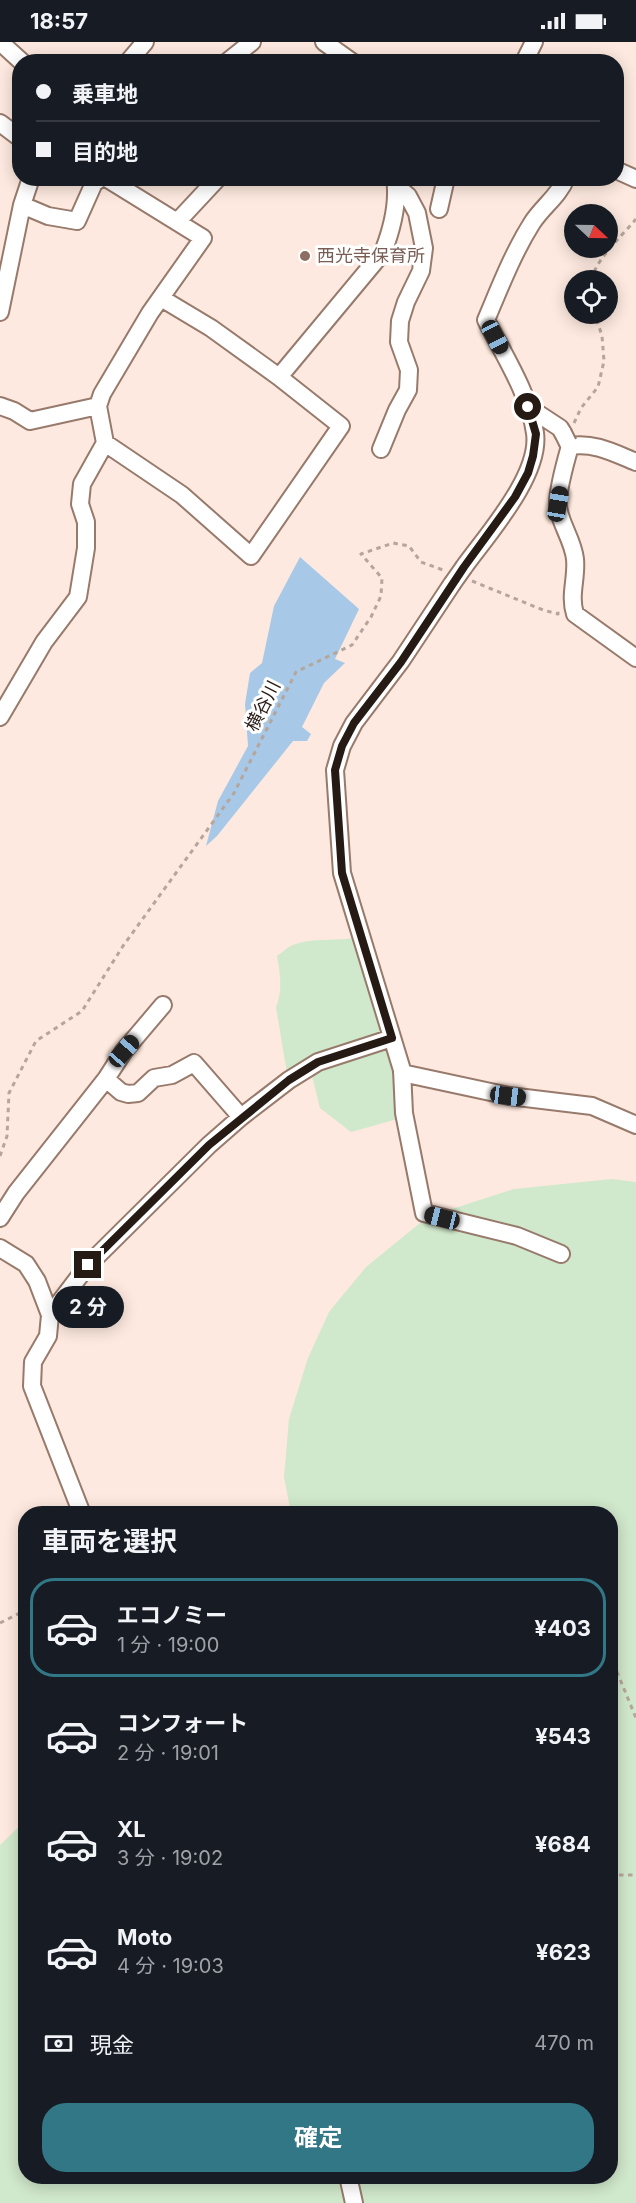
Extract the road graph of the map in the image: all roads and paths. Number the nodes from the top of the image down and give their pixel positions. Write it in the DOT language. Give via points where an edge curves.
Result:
graph roads {
  1 [pos="0,42"];
  2 [pos="145,42"];
  3 [pos="252,42"];
  4 [pos="324,42"];
  5 [pos="13,54"];
  6 [pos="135,54"];
  7 [pos="237,54"];
  8 [pos="339,54"];
  9 [pos="28,186"];
  10 [pos="93,186"];
  11 [pos="119,186"];
  12 [pos="211,186"];
  13 [pos="395,186"];
  14 [pos="399,186"];
  15 [pos="444,186"];
  16 [pos="561,186"];
  17 [pos="22,205"];
  18 [pos="439,209"];
  19 [pos="636,219"];
  20 [pos="177,222"];
  21 [pos="595,270"];
  22 [pos="161,298"];
  23 [pos="0,312"];
  24 [pos="598,324"];
  25 [pos="279,377"];
  26 [pos="0,406"];
  27 [pos="98,406"];
  28 [pos="528,407"];
  29 [pos="568,438"];
  30 [pos="105,443"];
  31 [pos="381,449"];
  32 [pos="636,462"];
  33 [pos="457,575"];
  34 [pos="558,604"];
  35 [pos="636,658"];
  36 [pos="0,717"];
  37 [pos="163,1005"];
  38 [pos="392,1038"];
  39 [pos="402,1073"];
  40 [pos="106,1079"];
  41 [pos="241,1117"];
  42 [pos="636,1125"];
  43 [pos="0,1156"];
  44 [pos="0,1218"];
  45 [pos="0,1248"];
  46 [pos="561,1254"];
  47 [pos="50,1315"];
  48 [pos="79,1506"];
  49 [pos="18,1612"];
  50 [pos="0,1623"];
  51 [pos="618,1674"];
  52 [pos="636,1718"];
  53 [pos="618,1875"];
  54 [pos="636,1875"];
  55 [pos="350,2184"];
  56 [pos="354,2203"];
  1 -- 5 [label="street"];
  2 -- 6 [label="street"];
  3 -- 7 [label="street"];
  4 -- 8 [label="street"];
  9 -- 17 [label="street"];
  10 -- 17 [label="street" via="77,221 48,216"];
  11 -- 20 [label="street"];
  12 -- 20 [label="street"];
  13 -- 25 [label="street" via="392,228 383,252"];
  14 -- 31 [label="street" via="417,213 424,248 421,272 400,321 399,342 409,370 408,390"];
  15 -- 18 [label="street"];
  16 -- 28 [label="street" via="520,243 486,320"];
  17 -- 23 [label="street"];
  19 -- 21 [label="path"];
  20 -- 22 [label="street" via="203,238"];
  22 -- 25 [label="street" via="212,328"];
  22 -- 27 [label="street"];
  24 -- 29 [label="path" via="604,361 598,387 581,408"];
  25 -- 30 [label="street" via="341,426 251,556 182,495"];
  26 -- 27 [label="street" via="30,421"];
  27 -- 30 [label="street"];
  28 -- 29 [label="street" via="560,428"];
  28 -- 33 [label="street" via="536,434 528,473 515,497"];
  29 -- 32 [label="street"];
  29 -- 35 [label="street" via="558,504 576,561 571,603 574,614"];
  30 -- 36 [label="street" via="82,484 80,504 86,522 86,548 78,597 44,642"];
  33 -- 34 [label="path, 横谷川" via="558,614"];
  33 -- 38 [label="street" via="401,662 354,723 335,770 342,873"];
  33 -- 43 [label="path, 横谷川" via="421,561 409,546 393,543 361,554 382,578 381,596 371,617 352,645 296,672 234,793 136,927 82,1011 36,1041 9,1093 7,1136"];
  37 -- 40 [label="street"];
  38 -- 39 [label="street"];
  38 -- 41 [label="street" via="318,1062"];
  39 -- 42 [label="street" via="508,1096 592,1106"];
  39 -- 46 [label="street" via="404,1113 424,1213 517,1236"];
  40 -- 41 [label="street" via="121,1092 138,1093 154,1078 172,1075 194,1063"];
  40 -- 44 [label="street"];
  41 -- 47 [label="street" via="88,1265"];
  45 -- 47 [label="street" via="26,1264"];
  47 -- 48 [label="street" via="48,1336 33,1362 32,1386"];
  49 -- 50 [label="path"];
  51 -- 52 [label="path"];
  53 -- 54 [label="path"];
  55 -- 56 [label="street"];
}
